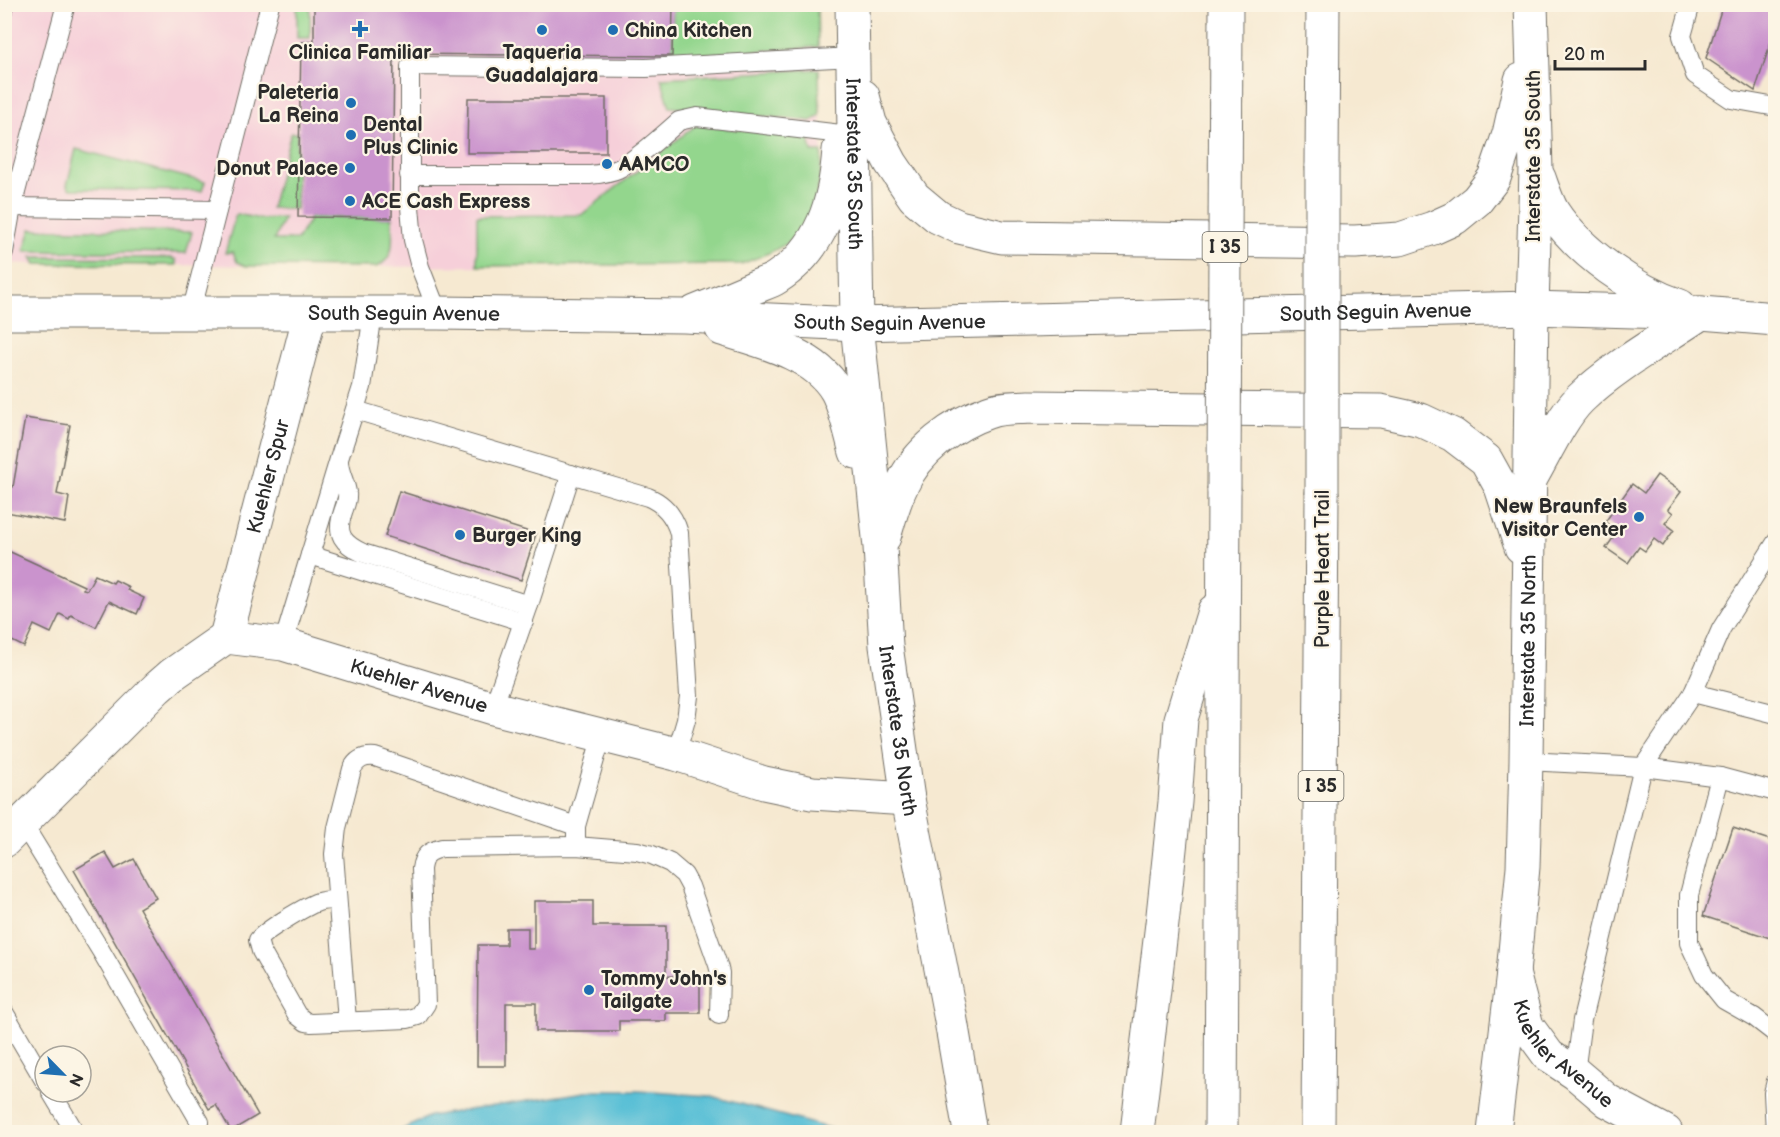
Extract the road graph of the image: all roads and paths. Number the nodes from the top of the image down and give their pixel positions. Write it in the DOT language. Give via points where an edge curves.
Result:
graph roads {
  1 [pos="66,4"];
  2 [pos="270,4"];
  3 [pos="852,4"];
  4 [pos="1226,4"];
  5 [pos="1323,4"];
  6 [pos="1691,4"];
  7 [pos="1531,18"];
  8 [pos="853,57"];
  9 [pos="1776,106"];
  10 [pos="841,134"];
  11 [pos="1536,170"];
  12 [pos="410,175"];
  13 [pos="12,207"];
  14 [pos="217,210"];
  15 [pos="4,252"];
  16 [pos="1532,309"];
  17 [pos="4,313"];
  18 [pos="191,313"];
  19 [pos="438,313"];
  20 [pos="1701,313"];
  21 [pos="310,314"];
  22 [pos="373,314"];
  23 [pos="684,316"];
  24 [pos="1776,319"];
  25 [pos="857,324"];
  26 [pos="355,410"];
  27 [pos="339,459"];
  28 [pos="571,474"];
  29 [pos="1530,480"];
  30 [pos="1776,542"];
  31 [pos="880,547"];
  32 [pos="310,555"];
  33 [pos="1224,577"];
  34 [pos="1530,578"];
  35 [pos="526,614"];
  36 [pos="226,637"];
  37 [pos="283,644"];
  38 [pos="1693,693"];
  39 [pos="493,708"];
  40 [pos="1776,714"];
  41 [pos="602,735"];
  42 [pos="676,754"];
  43 [pos="1526,761"];
  44 [pos="1642,767"];
  45 [pos="1720,777"];
  46 [pos="1776,792"];
  47 [pos="908,799"];
  48 [pos="576,826"];
  49 [pos="14,833"];
  50 [pos="576,846"];
  51 [pos="337,900"];
  52 [pos="1513,973"];
  53 [pos="4,1012"];
  54 [pos="718,1015"];
  55 [pos="347,1022"];
  56 [pos="1776,1034"];
  57 [pos="33,1062"];
  58 [pos="1575,1073"];
  59 [pos="1776,1081"];
  60 [pos="58,1104"];
  61 [pos="200,1122"];
  62 [pos="75,1132"];
  63 [pos="970,1132"];
  64 [pos="1137,1132"];
  65 [pos="1221,1132"];
  66 [pos="1318,1132"];
  67 [pos="1494,1132"];
  68 [pos="1666,1132"];
  69 [pos="1775,1132"];
  1 -- 13 [label="lane"];
  2 -- 14 [label="lane"];
  3 -- 8 [label="main road, Interstate 35 South"];
  4 -- 33 [label="main road, I 35, bridge"];
  5 -- 66 [label="main road, Purple Heart Trail / I 35, bridge"];
  6 -- 9 [label="lane" via="1682,36 1695,75 1731,99"];
  7 -- 8 [label="main road" via="1509,134 1494,178 1477,200 1455,218 1433,228 1400,239 1355,242 1002,237 959,227 938,217 914,197 891,163 870,123"];
  7 -- 11 [label="main road, Interstate 35 South"];
  8 -- 10 [label="main road"];
  8 -- 12 [label="lane" via="663,67 410,66"];
  8 -- 25 [label="main road, Interstate 35 South"];
  10 -- 12 [label="lane" via="697,117 679,121 628,163 604,173"];
  10 -- 23 [label="main road" via="832,200 814,241 800,258 776,278"];
  11 -- 16 [label="main road, Interstate 35 South"];
  11 -- 20 [label="main road" via="1552,211 1590,252 1636,288"];
  12 -- 19 [label="lane" via="413,240"];
  13 -- 14 [label="lane"];
  13 -- 15 [label="lane"];
  14 -- 18 [label="lane"];
  16 -- 20 [label="main road, South Seguin Avenue"];
  16 -- 25 [label="main road, South Seguin Avenue"];
  16 -- 29 [label="main road, Interstate 35 North"];
  17 -- 18 [label="main road, South Seguin Avenue"];
  18 -- 21 [label="main road, South Seguin Avenue"];
  19 -- 22 [label="main road, South Seguin Avenue"];
  19 -- 23 [label="main road, South Seguin Avenue"];
  20 -- 24 [label="main road, South Seguin Avenue"];
  20 -- 29 [label="main road" via="1580,399"];
  21 -- 22 [label="main road, South Seguin Avenue"];
  21 -- 36 [label="main road, Kuehler Spur"];
  22 -- 26 [label="lane" via="365,375"];
  23 -- 25 [label="main road, South Seguin Avenue"];
  23 -- 31 [label="main road" via="779,348 805,360 825,376 836,390 850,430"];
  25 -- 31 [label="main road, Interstate 35 North"];
  26 -- 27 [label="lane"];
  26 -- 28 [label="lane"];
  27 -- 32 [label="lane"];
  27 -- 35 [label="lane" via="347,493 340,532 348,545"];
  28 -- 35 [label="lane"];
  28 -- 42 [label="lane" via="656,500 676,525 688,696"];
  29 -- 34 [label="main road, Interstate 35 North"];
  30 -- 38 [label="lane" via="1720,629"];
  31 -- 34 [label="main road" via="902,484 917,460 941,438 990,411 1029,407 1381,411 1421,420 1453,435 1486,460 1501,487"];
  31 -- 47 [label="main road, Interstate 35 North" via="886,646"];
  32 -- 35 [label="lane"];
  32 -- 37 [label="lane"];
  33 -- 64 [label="main road" via="1181,719"];
  33 -- 65 [label="main road, I 35"];
  34 -- 43 [label="main road, Interstate 35 North"];
  35 -- 39 [label="lane"];
  36 -- 37 [label="main road, Kuehler Avenue"];
  36 -- 49 [label="main road" via="156,688"];
  37 -- 39 [label="main road, Kuehler Avenue"];
  38 -- 40 [label="lane"];
  38 -- 44 [label="lane"];
  39 -- 41 [label="main road, Kuehler Avenue"];
  41 -- 42 [label="main road, Kuehler Avenue"];
  41 -- 48 [label="lane"];
  42 -- 47 [label="main road, Kuehler Avenue" via="764,783 812,793"];
  43 -- 44 [label="lane"];
  43 -- 52 [label="main road, Interstate 35 North" via="1523,867"];
  44 -- 45 [label="lane"];
  44 -- 58 [label="lane" via="1582,1020"];
  45 -- 46 [label="lane"];
  45 -- 56 [label="lane" via="1689,895 1689,943 1704,975 1724,999"];
  47 -- 63 [label="main road, Interstate 35 North"];
  48 -- 50 [label="lane"];
  48 -- 51 [label="lane" via="366,757 352,769 336,828"];
  49 -- 61 [label="lane" via="101,951"];
  50 -- 54 [label="lane" via="637,851 670,863 684,875 718,964"];
  50 -- 55 [label="lane" via="429,851 421,869 425,1008 413,1018"];
  51 -- 55 [label="lane"];
  51 -- 55 [label="lane" via="314,904 258,940 297,1016 312,1023"];
  52 -- 58 [label="main road, Kuehler Avenue" via="1527,1026 1549,1056"];
  52 -- 67 [label="main road, Interstate 35 North"];
  53 -- 57 [label="lane"];
  58 -- 68 [label="main road, Kuehler Avenue" via="1608,1101"];
  59 -- 69 [label="lane"];
  60 -- 62 [label="lane"];
}
